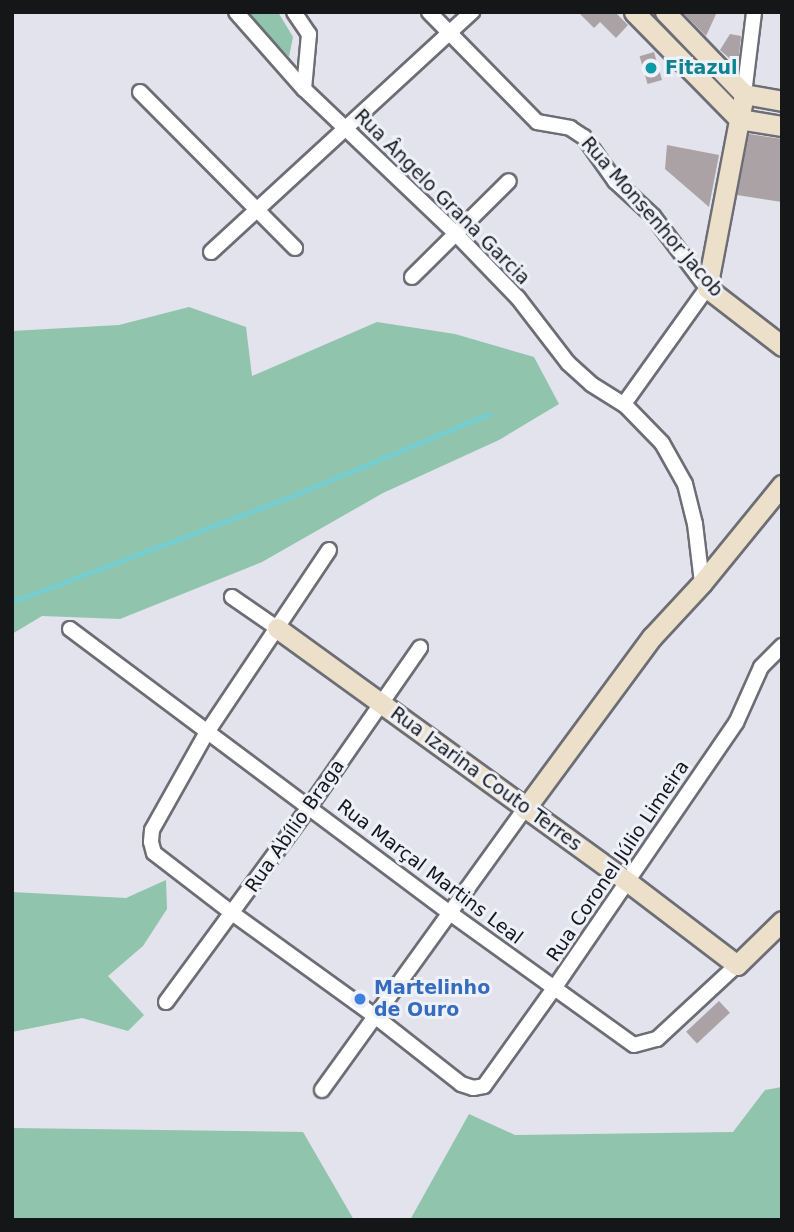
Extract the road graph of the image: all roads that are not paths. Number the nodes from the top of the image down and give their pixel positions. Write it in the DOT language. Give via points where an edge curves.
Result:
graph roads {
  1 [pos="236,12"];
  2 [pos="294,12"];
  3 [pos="429,12"];
  4 [pos="472,12"];
  5 [pos="634,12"];
  6 [pos="665,12"];
  7 [pos="754,12"];
  8 [pos="447,34"];
  9 [pos="691,38"];
  10 [pos="676,55"];
  11 [pos="304,89"];
  12 [pos="140,92"];
  13 [pos="744,94"];
  14 [pos="782,102"];
  15 [pos="739,119"];
  16 [pos="345,127"];
  17 [pos="782,127"];
  18 [pos="509,181"];
  19 [pos="260,209"];
  20 [pos="454,232"];
  21 [pos="295,248"];
  22 [pos="211,252"];
  23 [pos="412,277"];
  24 [pos="707,288"];
  25 [pos="782,346"];
  26 [pos="624,404"];
  27 [pos="782,485"];
  28 [pos="329,551"];
  29 [pos="702,583"];
  30 [pos="232,597"];
  31 [pos="277,628"];
  32 [pos="70,629"];
  33 [pos="782,646"];
  34 [pos="420,648"];
  35 [pos="382,702"];
  36 [pos="207,732"];
  37 [pos="310,806"];
  38 [pos="525,809"];
  39 [pos="628,882"];
  40 [pos="232,913"];
  41 [pos="450,913"];
  42 [pos="782,921"];
  43 [pos="737,965"];
  44 [pos="555,987"];
  45 [pos="166,1002"];
  46 [pos="376,1017"];
  47 [pos="322,1090"];
  1 -- 11 [label="street, Rua Ângelo Grana Garcia"];
  2 -- 11 [label="street" via="309,34"];
  3 -- 8 [label="street, Rua Monsenhor Jacob"];
  4 -- 8 [label="street"];
  5 -- 10 [label="street"];
  6 -- 9 [label="street"];
  7 -- 13 [label="street"];
  8 -- 16 [label="street"];
  8 -- 24 [label="street, Rua Monsenhor Jacob" via="537,121 570,128 584,137 615,181 653,216"];
  9 -- 10 [label="street"];
  9 -- 13 [label="street"];
  10 -- 15 [label="street"];
  11 -- 16 [label="street, Rua Ângelo Grana Garcia"];
  12 -- 19 [label="street"];
  13 -- 14 [label="street"];
  13 -- 15 [label="street"];
  15 -- 17 [label="street"];
  15 -- 24 [label="street"];
  16 -- 19 [label="street"];
  16 -- 20 [label="street, Rua Ângelo Grana Garcia"];
  18 -- 20 [label="street"];
  19 -- 21 [label="street"];
  19 -- 22 [label="street"];
  20 -- 23 [label="street"];
  20 -- 26 [label="street, Rua Ângelo Grana Garcia" via="532,314 568,363"];
  24 -- 25 [label="street, Rua Monsenhor Jacob"];
  24 -- 26 [label="street"];
  26 -- 29 [label="street, Rua Ângelo Grana Garcia" via="662,443 684,484 695,524"];
  27 -- 29 [label="street"];
  28 -- 31 [label="street"];
  29 -- 38 [label="street" via="652,638"];
  30 -- 31 [label="street, Rua Izarina Couto Terres"];
  31 -- 35 [label="street, Rua Izarina Couto Terres"];
  31 -- 36 [label="street"];
  32 -- 36 [label="street, Rua Marçal Martins Leal"];
  33 -- 39 [label="street, Rua Coronel Júlio Limeira" via="761,667 736,723"];
  34 -- 35 [label="street, Rua Abílio Braga"];
  35 -- 37 [label="street, Rua Abílio Braga"];
  35 -- 38 [label="street, Rua Izarina Couto Terres"];
  36 -- 37 [label="street, Rua Marçal Martins Leal"];
  36 -- 40 [label="street" via="152,830 150,842 154,853"];
  37 -- 40 [label="street, Rua Abílio Braga"];
  37 -- 41 [label="street, Rua Marçal Martins Leal"];
  38 -- 39 [label="street, Rua Izarina Couto Terres"];
  38 -- 41 [label="street"];
  39 -- 43 [label="street, Rua Izarina Couto Terres"];
  39 -- 44 [label="street, Rua Coronel Júlio Limeira"];
  40 -- 45 [label="street, Rua Abílio Braga"];
  40 -- 46 [label="street"];
  41 -- 44 [label="street, Rua Marçal Martins Leal"];
  41 -- 46 [label="street"];
  42 -- 43 [label="street"];
  43 -- 44 [label="street, Rua Marçal Martins Leal" via="657,1039 634,1045"];
  44 -- 46 [label="street, Rua Coronel Júlio Limeira" via="484,1086 461,1084"];
  46 -- 47 [label="street"];
}
